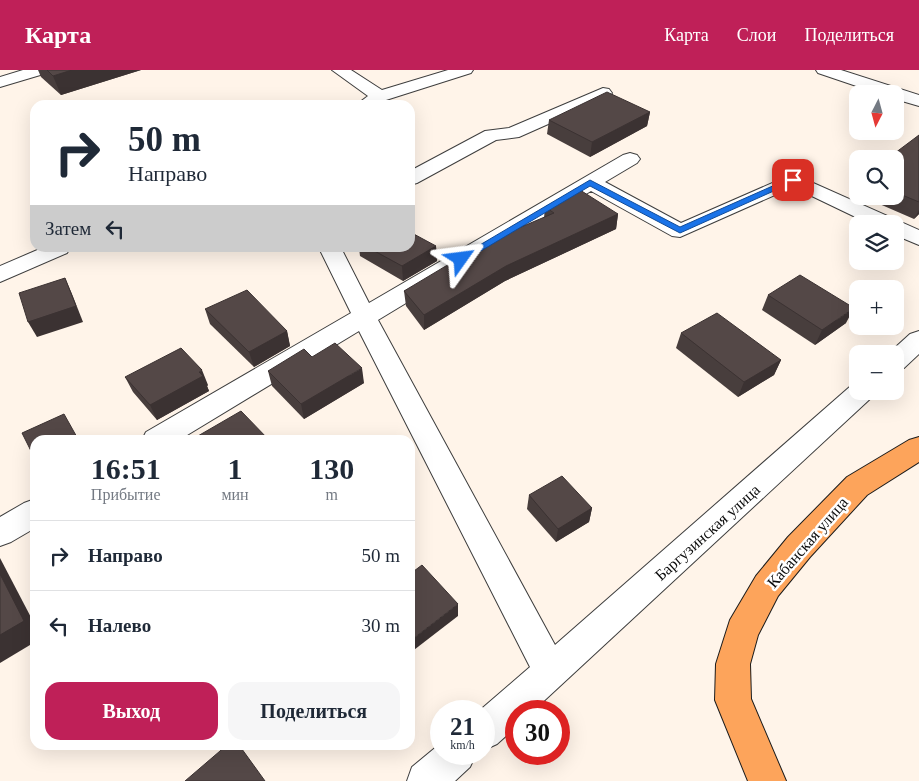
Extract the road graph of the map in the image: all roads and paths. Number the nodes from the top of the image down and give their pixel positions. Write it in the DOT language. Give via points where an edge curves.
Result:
graph roads {
  1 [pos="41,70"];
  2 [pos="340,70"];
  3 [pos="465,70"];
  4 [pos="824,70"];
  5 [pos="0,82"];
  6 [pos="603,92"];
  7 [pos="380,96"];
  8 [pos="373,100"];
  9 [pos="919,101"];
  10 [pos="630,159"];
  11 [pos="415,176"];
  12 [pos="590,182"];
  13 [pos="869,215"];
  14 [pos="904,231"];
  15 [pos="919,238"];
  16 [pos="51,252"];
  17 [pos="332,252"];
  18 [pos="0,276"];
  19 [pos="364,316"];
  20 [pos="919,340"];
  21 [pos="904,354"];
  22 [pos="852,400"];
  23 [pos="164,435"];
  24 [pos="919,448"];
  25 [pos="30,515"];
  26 [pos="0,533"];
  27 [pos="551,672"];
  28 [pos="495,721"];
  29 [pos="444,765"];
  30 [pos="426,781"];
  31 [pos="767,781"];
  1 -- 5 [label="street"];
  2 -- 7 [label="street"];
  3 -- 7 [label="street"];
  4 -- 9 [label="street"];
  6 -- 11 [label="street" via="512,133 492,135"];
  7 -- 8 [label="street"];
  10 -- 12 [label="street"];
  12 -- 13 [label="street" via="680,231 793,180"];
  12 -- 19 [label="street"];
  14 -- 15 [label="street"];
  16 -- 18 [label="street"];
  17 -- 19 [label="street"];
  19 -- 23 [label="street"];
  19 -- 27 [label="street"];
  20 -- 21 [label="street"];
  22 -- 27 [label="street, Баргузинская улица"];
  24 -- 31 [label="main road, Кабанская улица" via="857,486 767,586 742,631 733,664 733,700"];
  25 -- 26 [label="street"];
  27 -- 28 [label="street, Баргузинская улица"];
  29 -- 30 [label="street"];
}
